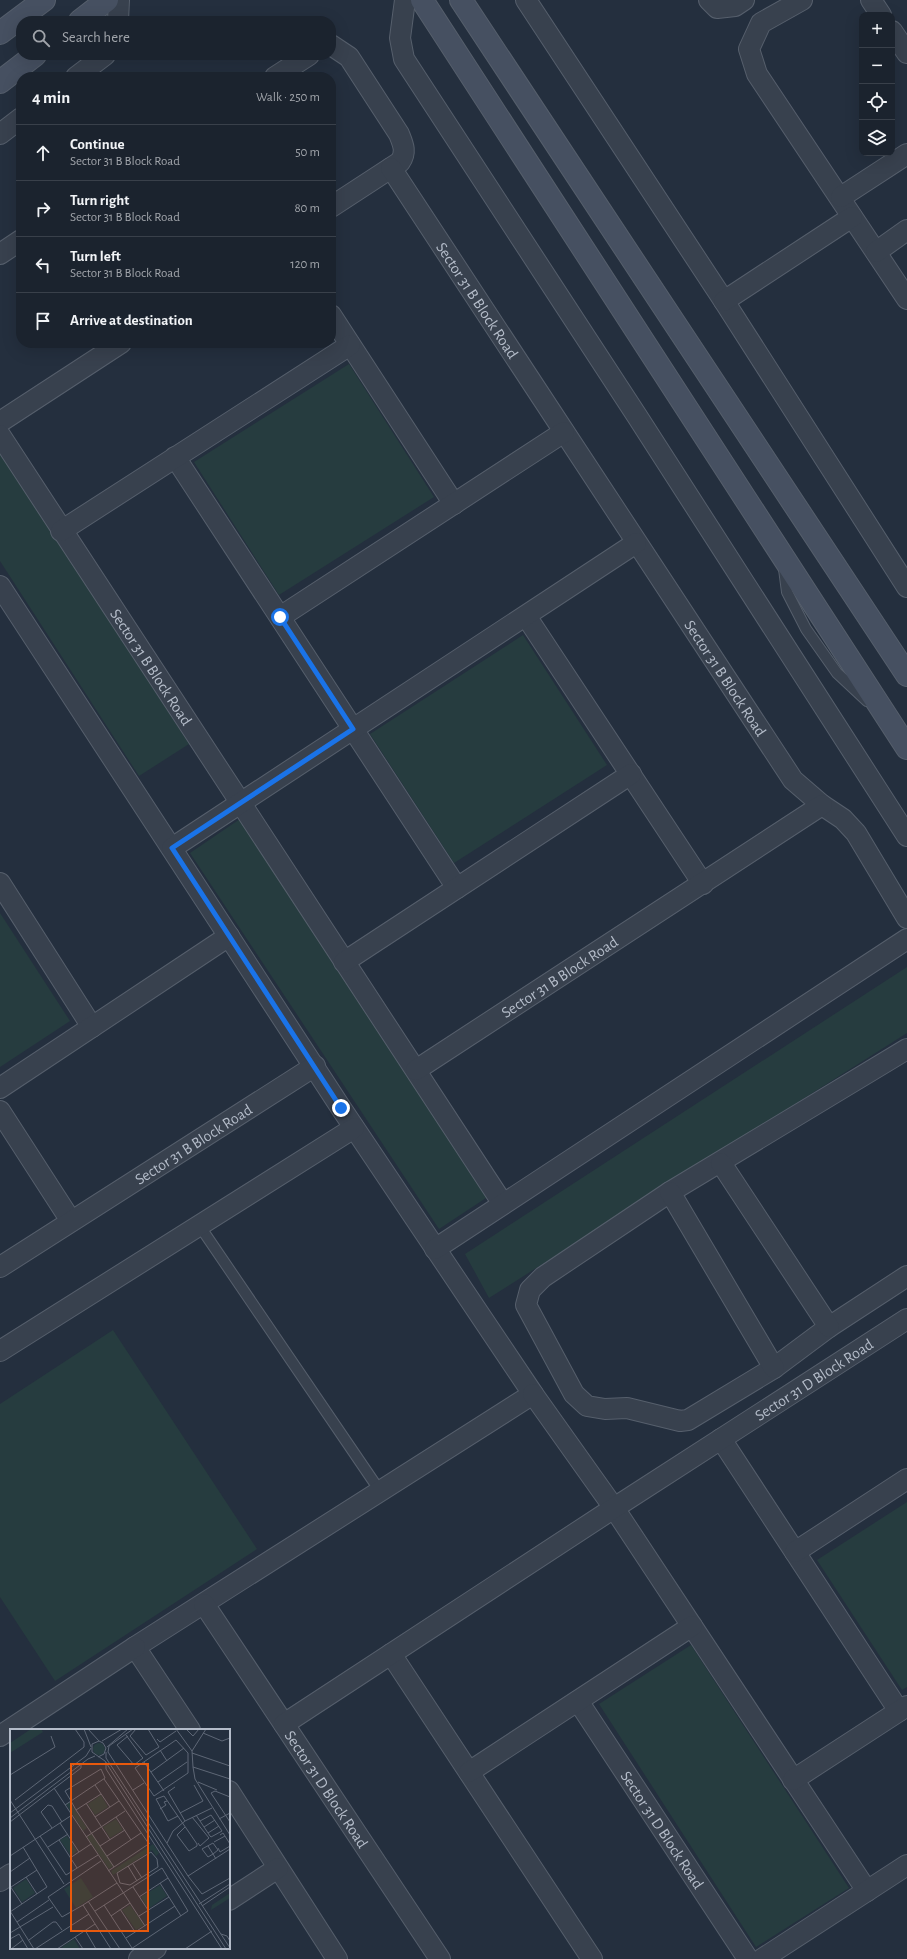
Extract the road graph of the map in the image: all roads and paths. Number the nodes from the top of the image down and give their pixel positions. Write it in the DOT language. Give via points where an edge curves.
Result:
graph roads {
  1 [pos="44,0"];
  2 [pos="107,0"];
  3 [pos="119,0"];
  4 [pos="405,0"];
  5 [pos="422,0"];
  6 [pos="461,0"];
  7 [pos="526,0"];
  8 [pos="708,0"];
  9 [pos="744,0"];
  10 [pos="802,0"];
  11 [pos="871,0"];
  12 [pos="879,12"];
  13 [pos="23,16"];
  14 [pos="86,16"];
  15 [pos="118,16"];
  16 [pos="16,21"];
  17 [pos="0,33"];
  18 [pos="895,35"];
  19 [pos="336,48"];
  20 [pos="907,53"];
  21 [pos="29,60"];
  22 [pos="98,60"];
  23 [pos="301,60"];
  24 [pos="83,72"];
  25 [pos="283,72"];
  26 [pos="0,82"];
  27 [pos="16,122"];
  28 [pos="0,134"];
  29 [pos="907,154"];
  30 [pos="391,168"];
  31 [pos="840,197"];
  32 [pos="336,204"];
  33 [pos="852,217"];
  34 [pos="907,230"];
  35 [pos="16,243"];
  36 [pos="876,252"];
  37 [pos="0,254"];
  38 [pos="907,299"];
  39 [pos="724,300"];
  40 [pos="336,323"];
  41 [pos="350,345"];
  42 [pos="113,348"];
  43 [pos="0,422"];
  44 [pos="564,432"];
  45 [pos="0,435"];
  46 [pos="175,457"];
  47 [pos="454,504"];
  48 [pos="61,531"];
  49 [pos="636,543"];
  50 [pos="907,587"];
  51 [pos="2,594"];
  52 [pos="526,616"];
  53 [pos="280,617"];
  54 [pos="907,675"];
  55 [pos="353,729"];
  56 [pos="907,748"];
  57 [pos="631,774"];
  58 [pos="240,804"];
  59 [pos="822,805"];
  60 [pos="907,836"];
  61 [pos="172,848"];
  62 [pos="0,883"];
  63 [pos="703,884"];
  64 [pos="457,888"];
  65 [pos="907,918"];
  66 [pos="229,936"];
  67 [pos="907,939"];
  68 [pos="344,962"];
  69 [pos="92,1028"];
  70 [pos="907,1049"];
  71 [pos="314,1066"];
  72 [pos="416,1070"];
  73 [pos="0,1088"];
  74 [pos="0,1111"];
  75 [pos="354,1128"];
  76 [pos="721,1163"];
  77 [pos="670,1192"];
  78 [pos="503,1204"];
  79 [pos="71,1221"];
  80 [pos="199,1225"];
  81 [pos="435,1249"];
  82 [pos="0,1267"];
  83 [pos="907,1276"];
  84 [pos="907,1319"];
  85 [pos="829,1327"];
  86 [pos="0,1351"];
  87 [pos="774,1368"];
  88 [pos="533,1394"];
  89 [pos="721,1439"];
  90 [pos="907,1479"];
  91 [pos="380,1491"];
  92 [pos="614,1508"];
  93 [pos="795,1552"];
  94 [pos="204,1604"];
  95 [pos="692,1626"];
  96 [pos="135,1647"];
  97 [pos="391,1654"];
  98 [pos="578,1701"];
  99 [pos="903,1708"];
  100 [pos="284,1724"];
  101 [pos="10,1729"];
  102 [pos="11,1729"];
  103 [pos="189,1729"];
  104 [pos="0,1736"];
  105 [pos="469,1772"];
  106 [pos="793,1780"];
  107 [pos="230,1793"];
  108 [pos="907,1865"];
  109 [pos="278,1868"];
  110 [pos="10,1875"];
  111 [pos="0,1881"];
  112 [pos="866,1891"];
  113 [pos="230,1899"];
  114 [pos="156,1949"];
  115 [pos="159,1949"];
  116 [pos="140,1959"];
  117 [pos="166,1959"];
  118 [pos="337,1959"];
  119 [pos="440,1959"];
  120 [pos="592,1959"];
  121 [pos="748,1959"];
  122 [pos="762,1959"];
  1 -- 13 [label="street"];
  2 -- 14 [label="street"];
  3 -- 15 [label="street"];
  4 -- 60 [label="street" via="400,38 404,59 633,409"];
  5 -- 56 [label="street"];
  6 -- 54 [label="street"];
  7 -- 39 [label="street"];
  8 -- 9 [label="street" via="717,8 736,6"];
  10 -- 31 [label="street" via="761,23 749,49 757,74"];
  11 -- 12 [label="street"];
  16 -- 17 [label="street"];
  18 -- 20 [label="street"];
  19 -- 30 [label="street" via="349,57 399,134 404,146 403,157"];
  21 -- 26 [label="street"];
  22 -- 24 [label="street"];
  23 -- 25 [label="street"];
  27 -- 28 [label="street"];
  29 -- 31 [label="street"];
  30 -- 32 [label="street"];
  30 -- 44 [label="street, Sector 31 B Block Road"];
  31 -- 33 [label="street"];
  33 -- 36 [label="street"];
  33 -- 39 [label="street"];
  34 -- 36 [label="street"];
  35 -- 37 [label="street"];
  36 -- 38 [label="street"];
  39 -- 50 [label="street"];
  40 -- 41 [label="street"];
  41 -- 46 [label="street"];
  41 -- 47 [label="street"];
  42 -- 43 [label="street"];
  44 -- 47 [label="street"];
  44 -- 49 [label="street, Sector 31 B Block Road"];
  45 -- 48 [label="street, Sector 31 B Block Road"];
  46 -- 48 [label="street"];
  46 -- 53 [label="street"];
  47 -- 53 [label="street"];
  48 -- 58 [label="street, Sector 31 B Block Road"];
  49 -- 52 [label="street"];
  49 -- 59 [label="street, Sector 31 B Block Road" via="792,780"];
  51 -- 61 [label="street"];
  52 -- 55 [label="street"];
  52 -- 57 [label="street"];
  53 -- 55 [label="street"];
  55 -- 58 [label="street"];
  55 -- 64 [label="street"];
  57 -- 63 [label="street"];
  57 -- 64 [label="street"];
  58 -- 61 [label="street"];
  58 -- 68 [label="street, Sector 31 B Block Road"];
  59 -- 63 [label="street, Sector 31 B Block Road"];
  59 -- 65 [label="street, Sector 31 B Block Road" via="843,820 856,834"];
  61 -- 66 [label="street"];
  62 -- 69 [label="street"];
  63 -- 72 [label="street, Sector 31 B Block Road"];
  64 -- 68 [label="street"];
  66 -- 69 [label="street"];
  66 -- 71 [label="street"];
  67 -- 78 [label="street"];
  68 -- 72 [label="street, Sector 31 B Block Road"];
  69 -- 73 [label="street"];
  70 -- 76 [label="street"];
  71 -- 75 [label="street"];
  71 -- 79 [label="street, Sector 31 B Block Road"];
  72 -- 78 [label="street, Sector 31 B Block Road"];
  74 -- 79 [label="street"];
  75 -- 80 [label="street"];
  75 -- 81 [label="street"];
  76 -- 77 [label="street"];
  76 -- 85 [label="street"];
  77 -- 87 [label="street"];
  77 -- 87 [label="street" via="542,1277 530,1290 526,1305 574,1394 588,1406 605,1409 627,1408 680,1421 688,1420"];
  78 -- 81 [label="street"];
  79 -- 82 [label="street, Sector 31 B Block Road"];
  80 -- 86 [label="street"];
  80 -- 91 [label="lane"];
  81 -- 88 [label="street"];
  83 -- 85 [label="street"];
  84 -- 89 [label="street, Sector 31 D Block Road"];
  85 -- 87 [label="street"];
  88 -- 91 [label="street"];
  88 -- 92 [label="street"];
  89 -- 92 [label="street, Sector 31 D Block Road"];
  89 -- 93 [label="street"];
  90 -- 93 [label="street"];
  91 -- 94 [label="street"];
  92 -- 95 [label="street"];
  92 -- 97 [label="street, Sector 31 D Block Road"];
  93 -- 99 [label="street"];
  94 -- 96 [label="street"];
  94 -- 100 [label="street"];
  95 -- 98 [label="street"];
  95 -- 106 [label="street"];
  96 -- 102 [label="street"];
  96 -- 103 [label="street"];
  97 -- 100 [label="street, Sector 31 D Block Road"];
  97 -- 105 [label="street"];
  98 -- 105 [label="street"];
  98 -- 121 [label="street, Sector 31 D Block Road"];
  99 -- 106 [label="street"];
  100 -- 119 [label="street, Sector 31 D Block Road"];
  101 -- 104 [label="street"];
  105 -- 120 [label="street"];
  106 -- 112 [label="street"];
  107 -- 109 [label="street"];
  108 -- 112 [label="street"];
  109 -- 113 [label="street"];
  109 -- 118 [label="street"];
  110 -- 111 [label="street"];
  112 -- 122 [label="street"];
  114 -- 116 [label="street"];
  115 -- 117 [label="street"];
}
